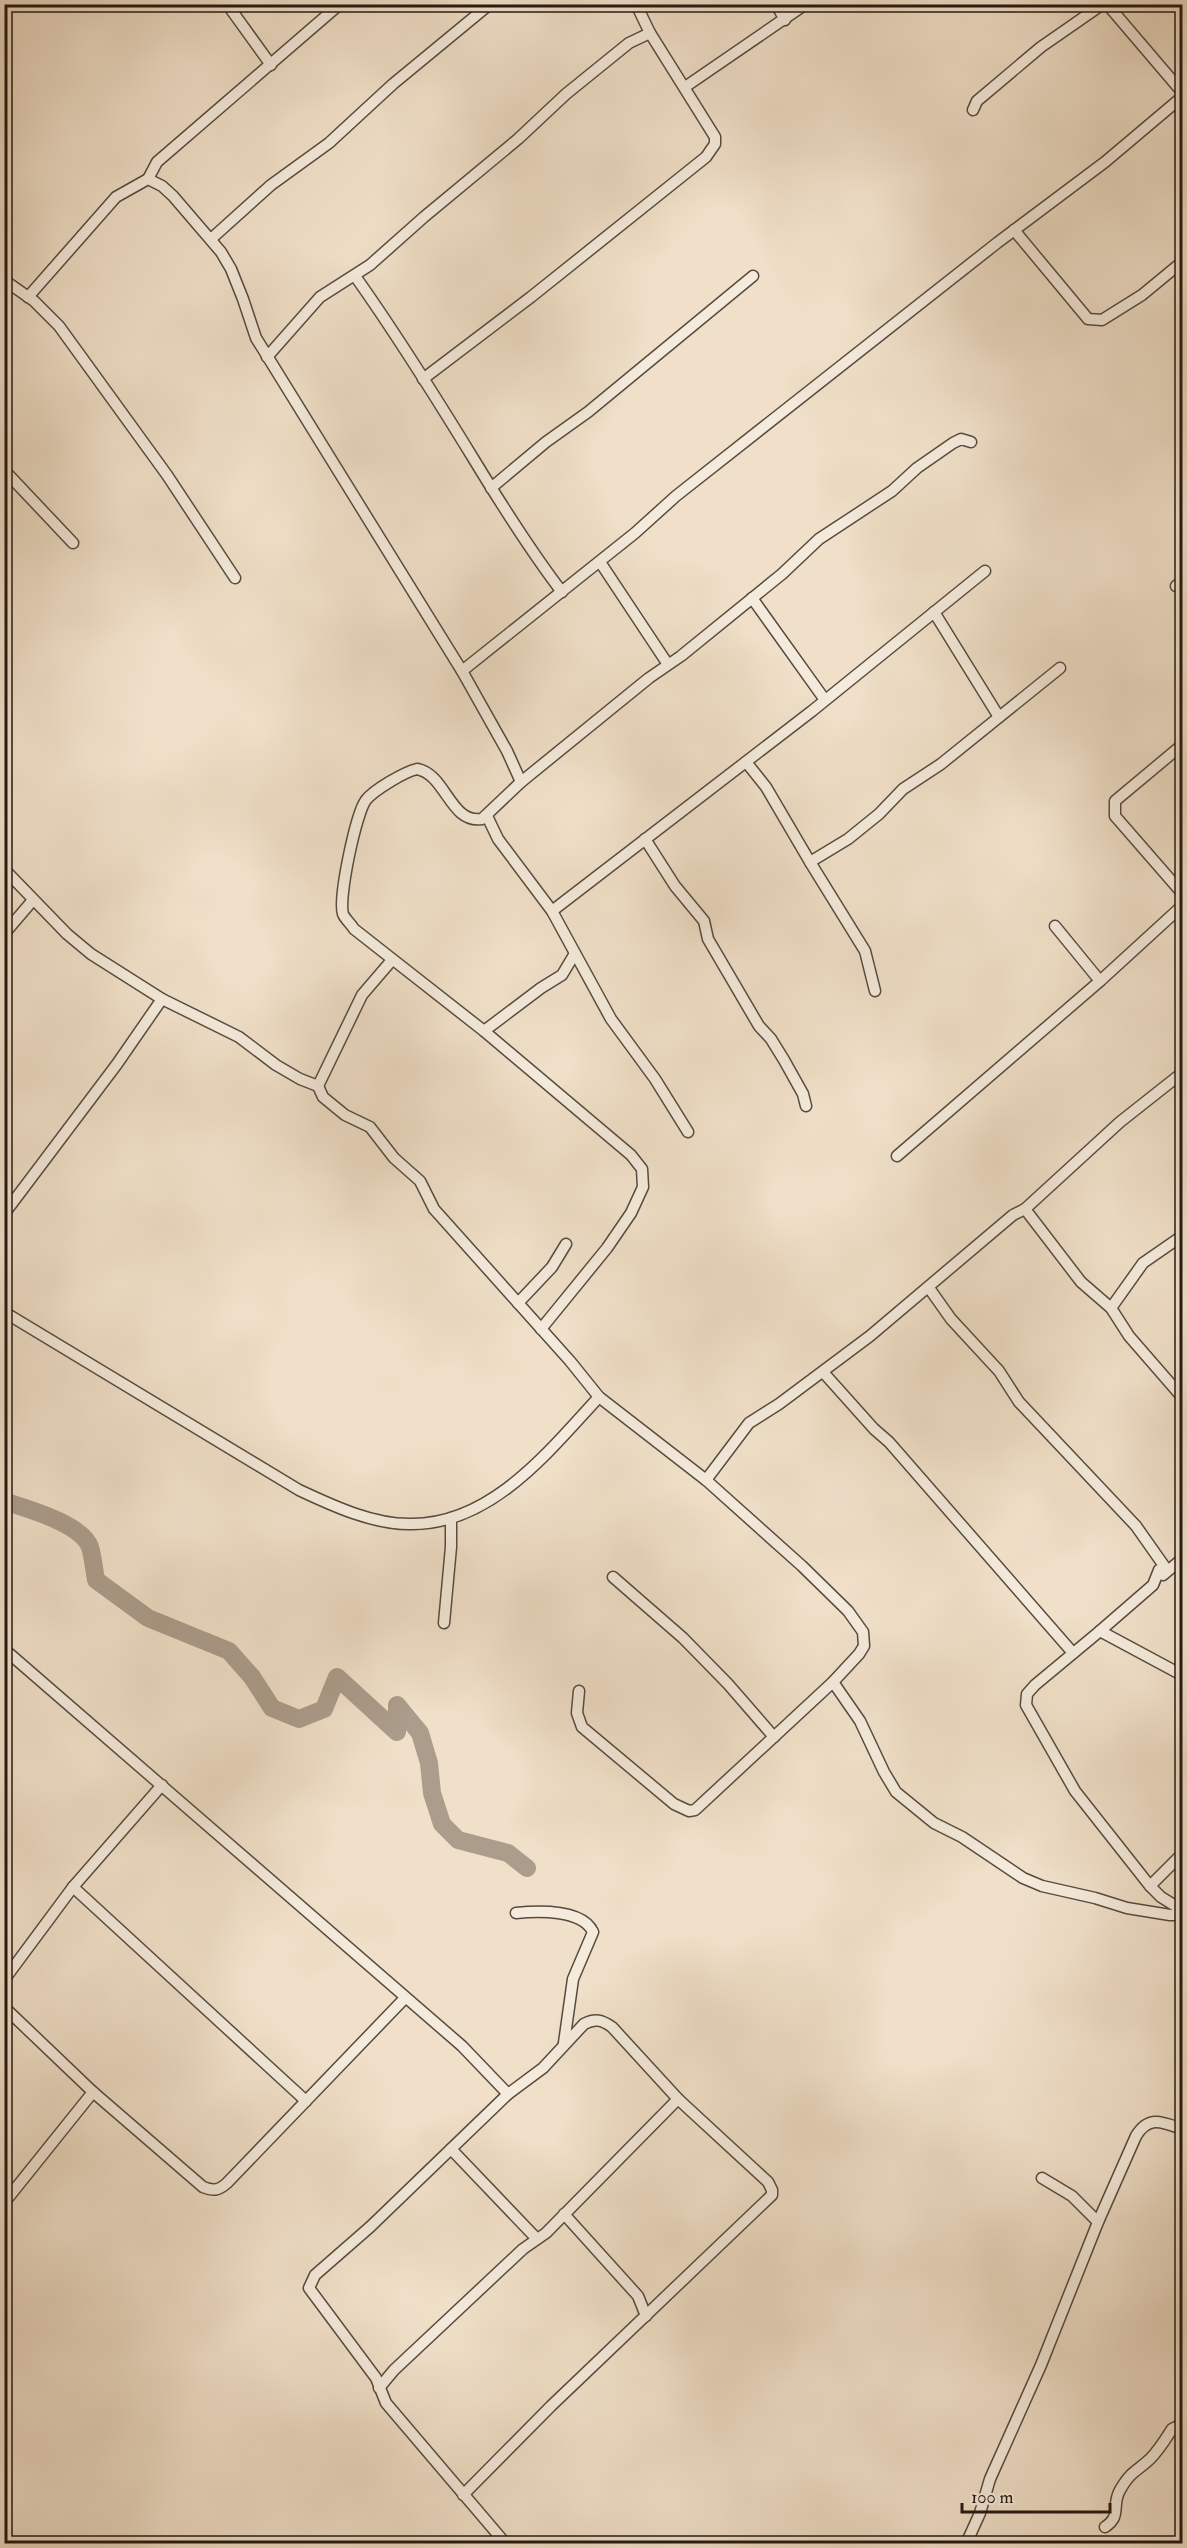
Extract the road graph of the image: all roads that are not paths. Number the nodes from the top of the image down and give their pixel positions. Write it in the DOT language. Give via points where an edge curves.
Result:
graph roads {
  1 [pos="227,4"];
  2 [pos="340,4"];
  3 [pos="490,4"];
  4 [pos="636,4"];
  5 [pos="776,4"];
  6 [pos="806,4"];
  7 [pos="1102,4"];
  8 [pos="1107,4"];
  9 [pos="478,8"];
  10 [pos="785,20"];
  11 [pos="650,33"];
  12 [pos="271,65"];
  13 [pos="686,87"];
  14 [pos="1182,92"];
  15 [pos="1182,97"];
  16 [pos="973,110"];
  17 [pos="148,179"];
  18 [pos="1014,230"];
  19 [pos="211,239"];
  20 [pos="1182,262"];
  21 [pos="355,276"];
  22 [pos="753,276"];
  23 [pos="4,280"];
  24 [pos="28,297"];
  25 [pos="267,357"];
  26 [pos="423,379"];
  27 [pos="971,442"];
  28 [pos="4,470"];
  29 [pos="491,488"];
  30 [pos="73,543"];
  31 [pos="600,562"];
  32 [pos="985,571"];
  33 [pos="236,578"];
  34 [pos="562,592"];
  35 [pos="752,598"];
  36 [pos="933,612"];
  37 [pos="667,663"];
  38 [pos="1060,668"];
  39 [pos="462,671"];
  40 [pos="825,700"];
  41 [pos="999,717"];
  42 [pos="1182,745"];
  43 [pos="746,762"];
  44 [pos="521,782"];
  45 [pos="487,816"];
  46 [pos="645,839"];
  47 [pos="810,862"];
  48 [pos="4,869"];
  49 [pos="1182,893"];
  50 [pos="33,900"];
  51 [pos="1182,906"];
  52 [pos="552,911"];
  53 [pos="1055,926"];
  54 [pos="4,934"];
  55 [pos="574,955"];
  56 [pos="392,960"];
  57 [pos="1100,981"];
  58 [pos="875,991"];
  59 [pos="162,999"];
  60 [pos="484,1031"];
  61 [pos="1182,1073"];
  62 [pos="318,1086"];
  63 [pos="806,1106"];
  64 [pos="688,1132"];
  65 [pos="897,1156"];
  66 [pos="1025,1209"];
  67 [pos="4,1214"];
  68 [pos="1182,1236"];
  69 [pos="566,1244"];
  70 [pos="929,1288"];
  71 [pos="518,1303"];
  72 [pos="1111,1308"];
  73 [pos="4,1312"];
  74 [pos="541,1329"];
  75 [pos="823,1372"];
  76 [pos="1182,1397"];
  77 [pos="598,1398"];
  78 [pos="706,1480"];
  79 [pos="451,1518"];
  80 [pos="1182,1559"];
  81 [pos="613,1577"];
  82 [pos="1158,1579"];
  83 [pos="444,1623"];
  84 [pos="1100,1631"];
  85 [pos="4,1649"];
  86 [pos="1073,1653"];
  87 [pos="1182,1675"];
  88 [pos="833,1682"];
  89 [pos="579,1691"];
  90 [pos="774,1737"];
  91 [pos="162,1785"];
  92 [pos="1182,1854"];
  93 [pos="1150,1886"];
  94 [pos="73,1887"];
  95 [pos="1182,1910"];
  96 [pos="516,1913"];
  97 [pos="1182,1915"];
  98 [pos="4,1980"];
  99 [pos="405,1998"];
  100 [pos="4,2007"];
  101 [pos="564,2043"];
  102 [pos="93,2092"];
  103 [pos="508,2094"];
  104 [pos="678,2099"];
  105 [pos="306,2101"];
  106 [pos="1182,2128"];
  107 [pos="450,2149"];
  108 [pos="1042,2178"];
  109 [pos="4,2204"];
  110 [pos="564,2214"];
  111 [pos="1098,2222"];
  112 [pos="537,2239"];
  113 [pos="646,2316"];
  114 [pos="379,2388"];
  115 [pos="1182,2424"];
  116 [pos="463,2495"];
  117 [pos="1105,2527"];
  118 [pos="506,2544"];
  119 [pos="966,2544"];
  1 -- 12 [label="street"];
  2 -- 12 [label="street"];
  3 -- 9 [label="street"];
  4 -- 11 [label="street"];
  5 -- 10 [label="street"];
  6 -- 10 [label="street"];
  7 -- 16 [label="street" via="1041,47 977,101"];
  8 -- 14 [label="street"];
  9 -- 19 [label="street" via="328,143 271,185"];
  10 -- 13 [label="street"];
  11 -- 13 [label="street"];
  11 -- 21 [label="street" via="629,43 566,94"];
  12 -- 17 [label="street" via="158,162"];
  13 -- 26 [label="street" via="715,137 715,144 705,157"];
  15 -- 18 [label="street" via="1105,162"];
  17 -- 19 [label="street" via="162,186"];
  17 -- 24 [label="street" via="116,197"];
  18 -- 20 [label="street" via="1093,321 1102,320 1142,295"];
  18 -- 31 [label="street" via="676,496"];
  19 -- 25 [label="street" via="231,269"];
  21 -- 25 [label="street" via="320,297"];
  21 -- 26 [label="street"];
  22 -- 29 [label="street"];
  23 -- 24 [label="street"];
  24 -- 33 [label="street" via="59,326"];
  25 -- 39 [label="street"];
  26 -- 29 [label="street"];
  27 -- 35 [label="street" via="953,442 916,468 892,491 819,539"];
  28 -- 30 [label="street"];
  29 -- 34 [label="street"];
  31 -- 34 [label="street"];
  31 -- 37 [label="street"];
  32 -- 36 [label="street"];
  34 -- 39 [label="street"];
  35 -- 37 [label="street"];
  35 -- 40 [label="street"];
  36 -- 40 [label="street"];
  36 -- 41 [label="street"];
  37 -- 44 [label="street"];
  38 -- 41 [label="street"];
  39 -- 44 [label="street"];
  40 -- 43 [label="street"];
  41 -- 47 [label="street" via="903,789 848,839"];
  42 -- 49 [label="street" via="1115,801 1114,810 1115,816"];
  43 -- 46 [label="street"];
  43 -- 47 [label="street" via="766,787"];
  44 -- 45 [label="street"];
  45 -- 52 [label="street" via="498,839"];
  45 -- 56 [label="street" via="469,819 460,813 436,780 417,769 373,792 361,807 342,899 343,914 354,929"];
  46 -- 52 [label="street"];
  46 -- 63 [label="street" via="675,886 704,921 708,939 759,1026 784,1060"];
  47 -- 58 [label="street" via="865,951"];
  48 -- 50 [label="street"];
  50 -- 54 [label="street"];
  50 -- 59 [label="street" via="91,954"];
  51 -- 57 [label="street"];
  52 -- 55 [label="street"];
  53 -- 57 [label="street"];
  55 -- 60 [label="street" via="562,975"];
  55 -- 64 [label="street" via="611,1019"];
  56 -- 60 [label="street"];
  56 -- 62 [label="street" via="362,995"];
  57 -- 65 [label="street"];
  59 -- 62 [label="street" via="239,1037 276,1065"];
  59 -- 67 [label="street"];
  60 -- 74 [label="street" via="631,1155 642,1169 643,1187 631,1213"];
  61 -- 66 [label="street" via="1120,1122"];
  62 -- 71 [label="street" via="323,1097 345,1115 370,1127 394,1158 420,1181 434,1209"];
  66 -- 70 [label="street"];
  66 -- 72 [label="street" via="1081,1282"];
  68 -- 72 [label="street" via="1143,1263"];
  69 -- 71 [label="street" via="552,1267"];
  70 -- 75 [label="street"];
  70 -- 82 [label="street" via="951,1319 999,1371 1019,1402 1136,1526 1167,1570 1159,1570"];
  71 -- 74 [label="street"];
  72 -- 76 [label="street" via="1129,1336"];
  73 -- 79 [label="street" via="247,1460 325,1502 385,1522 437,1523"];
  74 -- 77 [label="street"];
  75 -- 78 [label="street" via="749,1423"];
  75 -- 86 [label="street"];
  77 -- 78 [label="street"];
  77 -- 79 [label="street" via="530,1470 504,1490"];
  78 -- 88 [label="street" via="802,1566 848,1611 863,1632 864,1646"];
  79 -- 83 [label="street"];
  80 -- 82 [label="street"];
  81 -- 90 [label="street" via="683,1638"];
  82 -- 84 [label="street"];
  84 -- 86 [label="street"];
  84 -- 87 [label="street"];
  85 -- 91 [label="street"];
  86 -- 93 [label="street" via="1035,1685 1027,1694 1026,1705 1075,1791"];
  88 -- 90 [label="street"];
  88 -- 97 [label="street" via="860,1721 896,1792 934,1823 1042,1886 1127,1908"];
  89 -- 90 [label="street" via="577,1713 582,1727 674,1804 689,1811 695,1810"];
  91 -- 94 [label="street"];
  91 -- 99 [label="street"];
  92 -- 93 [label="street"];
  93 -- 95 [label="street"];
  94 -- 98 [label="street"];
  94 -- 105 [label="street"];
  96 -- 101 [label="street" via="544,1911 566,1915 587,1924 594,1932 573,1979"];
  99 -- 103 [label="street" via="462,2046"];
  99 -- 105 [label="street"];
  100 -- 102 [label="street"];
  101 -- 103 [label="street" via="543,2068"];
  101 -- 104 [label="street" via="591,2020 606,2023"];
  102 -- 105 [label="street" via="203,2187 213,2191 221,2189"];
  102 -- 109 [label="street"];
  103 -- 107 [label="street"];
  104 -- 110 [label="street"];
  104 -- 113 [label="street" via="768,2182 772,2195"];
  106 -- 111 [label="street" via="1156,2122 1142,2126"];
  107 -- 112 [label="street"];
  107 -- 114 [label="street" via="310,2282 310,2293 368,2367"];
  108 -- 111 [label="street" via="1072,2196"];
  110 -- 112 [label="street"];
  110 -- 113 [label="street" via="638,2296"];
  111 -- 119 [label="street"];
  112 -- 114 [label="street"];
  113 -- 116 [label="street"];
  114 -- 116 [label="street" via="386,2403"];
  115 -- 117 [label="street" via="1172,2429 1149,2460 1132,2471 1115,2502 1113,2522"];
  116 -- 118 [label="street"];
}
